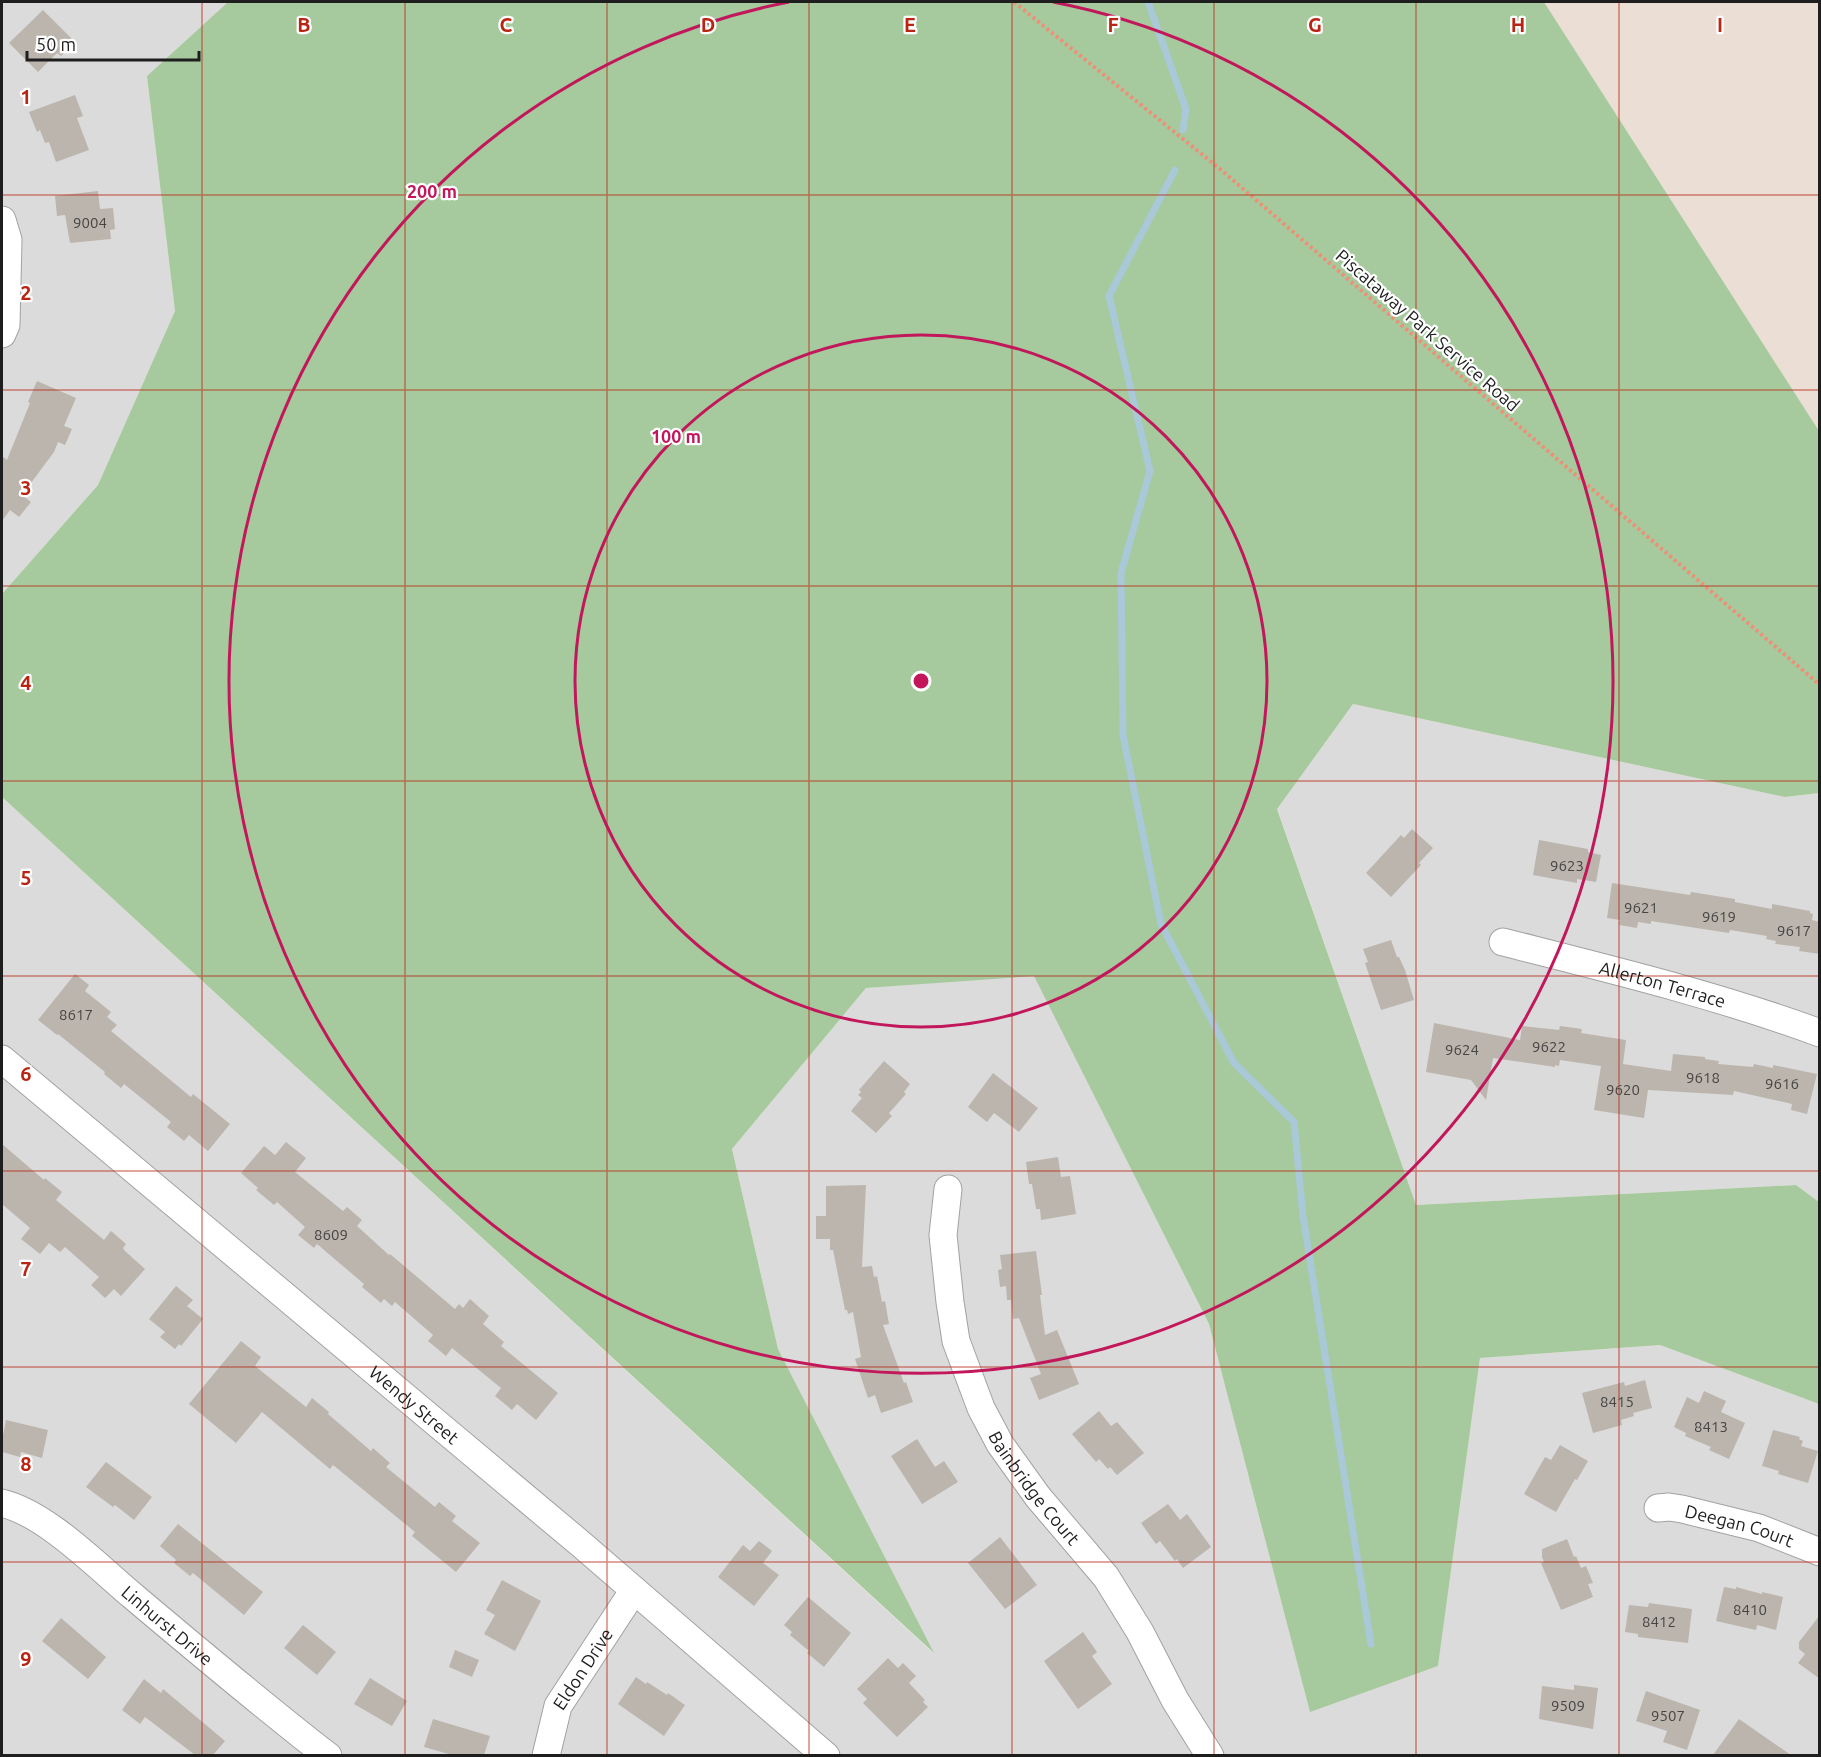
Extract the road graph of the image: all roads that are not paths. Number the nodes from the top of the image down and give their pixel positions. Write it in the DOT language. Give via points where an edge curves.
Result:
graph roads {
  1 [pos="2,220"];
  2 [pos="2,334"];
  3 [pos="1503,942"];
  4 [pos="1820,1034"];
  5 [pos="2,1059"];
  6 [pos="948,1189"];
  7 [pos="2,1503"];
  8 [pos="1658,1508"];
  9 [pos="1820,1552"];
  10 [pos="634,1590"];
  11 [pos="328,1755"];
  12 [pos="546,1755"];
  13 [pos="826,1755"];
  14 [pos="1210,1755"];
  1 -- 2 [label="street" via="8,240 6,325"];
  3 -- 4 [label="street, Allerton Terrace" via="1682,988"];
  5 -- 10 [label="street, Wendy Street"];
  6 -- 14 [label="street, Bainbridge Court" via="943,1235 950,1302 956,1341 981,1408 1000,1444 1038,1497 1106,1577"];
  7 -- 11 [label="street, Linhurst Drive" via="35,1517 82,1552 273,1714"];
  8 -- 9 [label="street, Deegan Court" via="1682,1509 1760,1528"];
  10 -- 12 [label="street, Eldon Drive" via="558,1706"];
  10 -- 13 [label="street, Wendy Street"];
}
